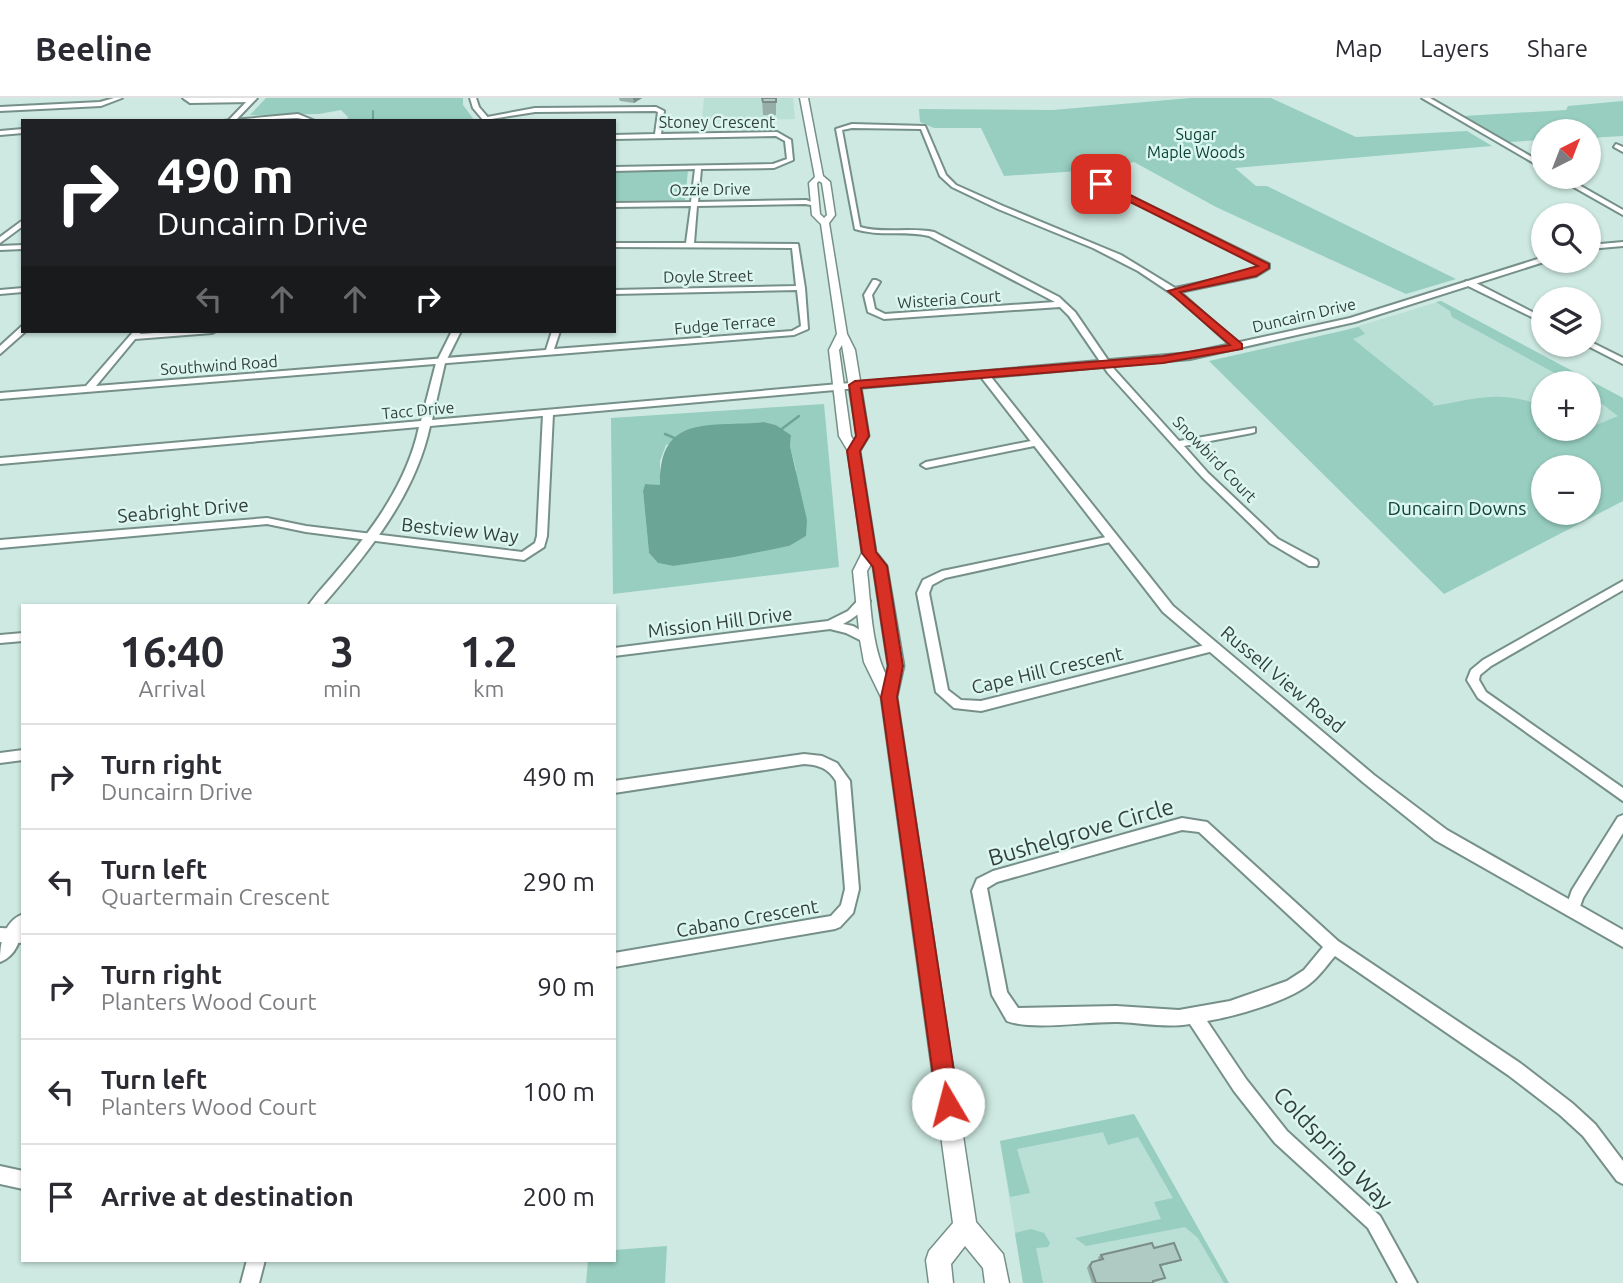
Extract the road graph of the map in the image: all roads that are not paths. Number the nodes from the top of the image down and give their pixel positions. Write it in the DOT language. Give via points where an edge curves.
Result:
graph roads {
  1 [pos="48,98"];
  2 [pos="119,98"];
  3 [pos="186,98"];
  4 [pos="473,98"];
  5 [pos="804,98"];
  6 [pos="814,98"];
  7 [pos="1425,98"];
  8 [pos="253,99"];
  9 [pos="607,100"];
  10 [pos="36,107"];
  11 [pos="0,109"];
  12 [pos="604,109"];
  13 [pos="233,119"];
  14 [pos="250,119"];
  15 [pos="308,119"];
  16 [pos="485,119"];
  17 [pos="491,119"];
  18 [pos="602,119"];
  19 [pos="21,131"];
  20 [pos="0,133"];
  21 [pos="812,135"];
  22 [pos="658,136"];
  23 [pos="616,137"];
  24 [pos="1616,146"];
  25 [pos="1623,150"];
  26 [pos="1531,159"];
  27 [pos="698,167"];
  28 [pos="616,169"];
  29 [pos="819,177"];
  30 [pos="1087,177"];
  31 [pos="1581,189"];
  32 [pos="812,201"];
  33 [pos="695,203"];
  34 [pos="616,205"];
  35 [pos="1623,213"];
  36 [pos="825,223"];
  37 [pos="21,224"];
  38 [pos="0,241"];
  39 [pos="690,244"];
  40 [pos="1623,244"];
  41 [pos="616,245"];
  42 [pos="1601,246"];
  43 [pos="21,247"];
  44 [pos="0,248"];
  45 [pos="1531,263"];
  46 [pos="876,282"];
  47 [pos="1469,283"];
  48 [pos="801,288"];
  49 [pos="21,290"];
  50 [pos="1173,291"];
  51 [pos="0,292"];
  52 [pos="616,292"];
  53 [pos="1063,304"];
  54 [pos="1531,314"];
  55 [pos="21,329"];
  56 [pos="161,333"];
  57 [pos="455,333"];
  58 [pos="554,333"];
  59 [pos="136,334"];
  60 [pos="842,334"];
  61 [pos="5,341"];
  62 [pos="1238,347"];
  63 [pos="1601,350"];
  64 [pos="0,351"];
  65 [pos="549,353"];
  66 [pos="439,361"];
  67 [pos="1623,361"];
  68 [pos="1105,363"];
  69 [pos="984,374"];
  70 [pos="855,385"];
  71 [pos="839,386"];
  72 [pos="89,389"];
  73 [pos="0,396"];
  74 [pos="548,414"];
  75 [pos="425,426"];
  76 [pos="1252,430"];
  77 [pos="1037,443"];
  78 [pos="1177,444"];
  79 [pos="854,451"];
  80 [pos="0,461"];
  81 [pos="926,465"];
  82 [pos="368,537"];
  83 [pos="1111,539"];
  84 [pos="0,544"];
  85 [pos="869,553"];
  86 [pos="1313,563"];
  87 [pos="1623,584"];
  88 [pos="864,601"];
  89 [pos="316,604"];
  90 [pos="830,625"];
  91 [pos="21,637"];
  92 [pos="0,639"];
  93 [pos="868,640"];
  94 [pos="1213,647"];
  95 [pos="616,652"];
  96 [pos="889,697"];
  97 [pos="21,755"];
  98 [pos="0,758"];
  99 [pos="616,787"];
  100 [pos="1623,795"];
  101 [pos="1623,821"];
  102 [pos="1572,910"];
  103 [pos="15,932"];
  104 [pos="1623,939"];
  105 [pos="1333,946"];
  106 [pos="0,954"];
  107 [pos="616,960"];
  108 [pos="1194,1016"];
  109 [pos="0,1175"];
  110 [pos="1623,1175"];
  111 [pos="21,1180"];
  112 [pos="965,1227"];
  113 [pos="255,1262"];
  114 [pos="250,1283"];
  115 [pos="941,1283"];
  116 [pos="997,1283"];
  117 [pos="1408,1283"];
  1 -- 10 [label="street"];
  2 -- 10 [label="street" via="108,103"];
  3 -- 8 [label="street"];
  4 -- 16 [label="street"];
  5 -- 21 [label="main road"];
  6 -- 21 [label="main road" via="819,131"];
  7 -- 26 [label="street"];
  8 -- 13 [label="street"];
  9 -- 12 [label="street"];
  10 -- 11 [label="street"];
  12 -- 17 [label="street" via="535,110"];
  12 -- 18 [label="street"];
  12 -- 22 [label="street" via="659,110"];
  14 -- 15 [label="street"];
  19 -- 20 [label="street"];
  21 -- 29 [label="main road"];
  22 -- 23 [label="street, Stoney Crescent"];
  22 -- 27 [label="street, Stoney Crescent" via="777,134 788,140 790,160 785,164"];
  24 -- 25 [label="street"];
  27 -- 28 [label="street, Stoney Crescent"];
  27 -- 33 [label="street"];
  29 -- 32 [label="main road" via="813,183"];
  29 -- 36 [label="main road" via="826,182 831,215"];
  30 -- 50 [label="street" via="1266,266 1253,274"];
  31 -- 35 [label="street"];
  32 -- 33 [label="street, Ozzie Drive"];
  32 -- 36 [label="main road" via="816,215"];
  33 -- 34 [label="street, Ozzie Drive"];
  33 -- 39 [label="street"];
  36 -- 60 [label="main road"];
  37 -- 38 [label="street"];
  39 -- 41 [label="street, Fudge Terrace"];
  39 -- 48 [label="street, Fudge Terrace" via="795,246"];
  40 -- 42 [label="street"];
  43 -- 44 [label="street"];
  45 -- 47 [label="street, Duncairn Drive"];
  46 -- 53 [label="street, Wisteria Court" via="868,295 870,310 884,317"];
  47 -- 54 [label="street"];
  47 -- 62 [label="street, Duncairn Drive" via="1352,320"];
  48 -- 52 [label="street, Doyle Street"];
  48 -- 65 [label="street, Fudge Terrace" via="805,327 794,333"];
  49 -- 51 [label="street"];
  50 -- 53 [label="street" via="1133,265 954,186 943,176 923,127 839,129 857,228 931,234"];
  50 -- 62 [label="street"];
  53 -- 68 [label="street, Snowbird Court"];
  55 -- 61 [label="street"];
  56 -- 59 [label="street"];
  57 -- 66 [label="street"];
  58 -- 65 [label="street"];
  59 -- 72 [label="street"];
  60 -- 70 [label="main road" via="850,350"];
  60 -- 71 [label="main road" via="834,350"];
  61 -- 64 [label="street"];
  62 -- 68 [label="street, Duncairn Drive"];
  63 -- 67 [label="street"];
  65 -- 66 [label="street, Fudge Terrace"];
  66 -- 72 [label="street, Southwind Road"];
  66 -- 75 [label="street"];
  68 -- 69 [label="street, Duncairn Drive"];
  68 -- 78 [label="street, Snowbird Court"];
  69 -- 70 [label="street, Duncairn Drive"];
  69 -- 77 [label="street, Russell View Road"];
  70 -- 71 [label="street, Duncairn Drive"];
  70 -- 79 [label="main road" via="863,436"];
  71 -- 74 [label="street, Tacc Drive"];
  71 -- 79 [label="main road" via="845,436"];
  72 -- 73 [label="street, Southwind Road"];
  74 -- 75 [label="street, Tacc Drive"];
  74 -- 82 [label="street, Bestview Way" via="542,536 534,551 510,556"];
  75 -- 80 [label="street, Tacc Drive"];
  75 -- 82 [label="street" via="402,488"];
  76 -- 78 [label="street"];
  77 -- 81 [label="street"];
  77 -- 83 [label="street, Russell View Road"];
  78 -- 86 [label="street, Snowbird Court" via="1274,541"];
  79 -- 85 [label="main road"];
  82 -- 84 [label="street, Seabright Drive" via="256,521"];
  82 -- 89 [label="street"];
  83 -- 94 [label="street, Russell View Road" via="1168,609"];
  83 -- 94 [label="street, Cape Hill Crescent" via="942,575 927,583 923,593 939,684 949,699 969,707 981,706"];
  85 -- 88 [label="main road" via="860,570"];
  85 -- 96 [label="main road" via="880,566 896,666"];
  87 -- 100 [label="street" via="1487,663 1473,680 1482,695"];
  88 -- 90 [label="street, Mission Hill Drive" via="852,614"];
  88 -- 93 [label="main road"];
  90 -- 93 [label="street, Mission Hill Drive"];
  90 -- 95 [label="street, Mission Hill Drive"];
  91 -- 92 [label="street"];
  93 -- 96 [label="main road" via="872,662"];
  94 -- 102 [label="street, Russell View Road" via="1432,829"];
  96 -- 112 [label="main road"];
  97 -- 98 [label="street"];
  99 -- 107 [label="street, Cabano Crescent" via="804,759 826,762 843,780 852,889 848,908 835,922"];
  101 -- 102 [label="street"];
  102 -- 104 [label="street, Russell View Road"];
  103 -- 106 [label="street"];
  105 -- 108 [label="street, Bushelgrove Circle" via="1309,975 1292,987 1230,1009"];
  105 -- 108 [label="street, Bushelgrove Circle" via="1210,831 1191,824 993,877 982,884 979,898 1000,995 1013,1015"];
  105 -- 110 [label="street, Bushelgrove Circle" via="1566,1109"];
  108 -- 117 [label="street, Coldspring Way" via="1281,1137 1374,1222"];
  109 -- 111 [label="street"];
  112 -- 115 [label="main road" via="938,1260"];
  112 -- 116 [label="main road" via="994,1263"];
  113 -- 114 [label="street"];
}
